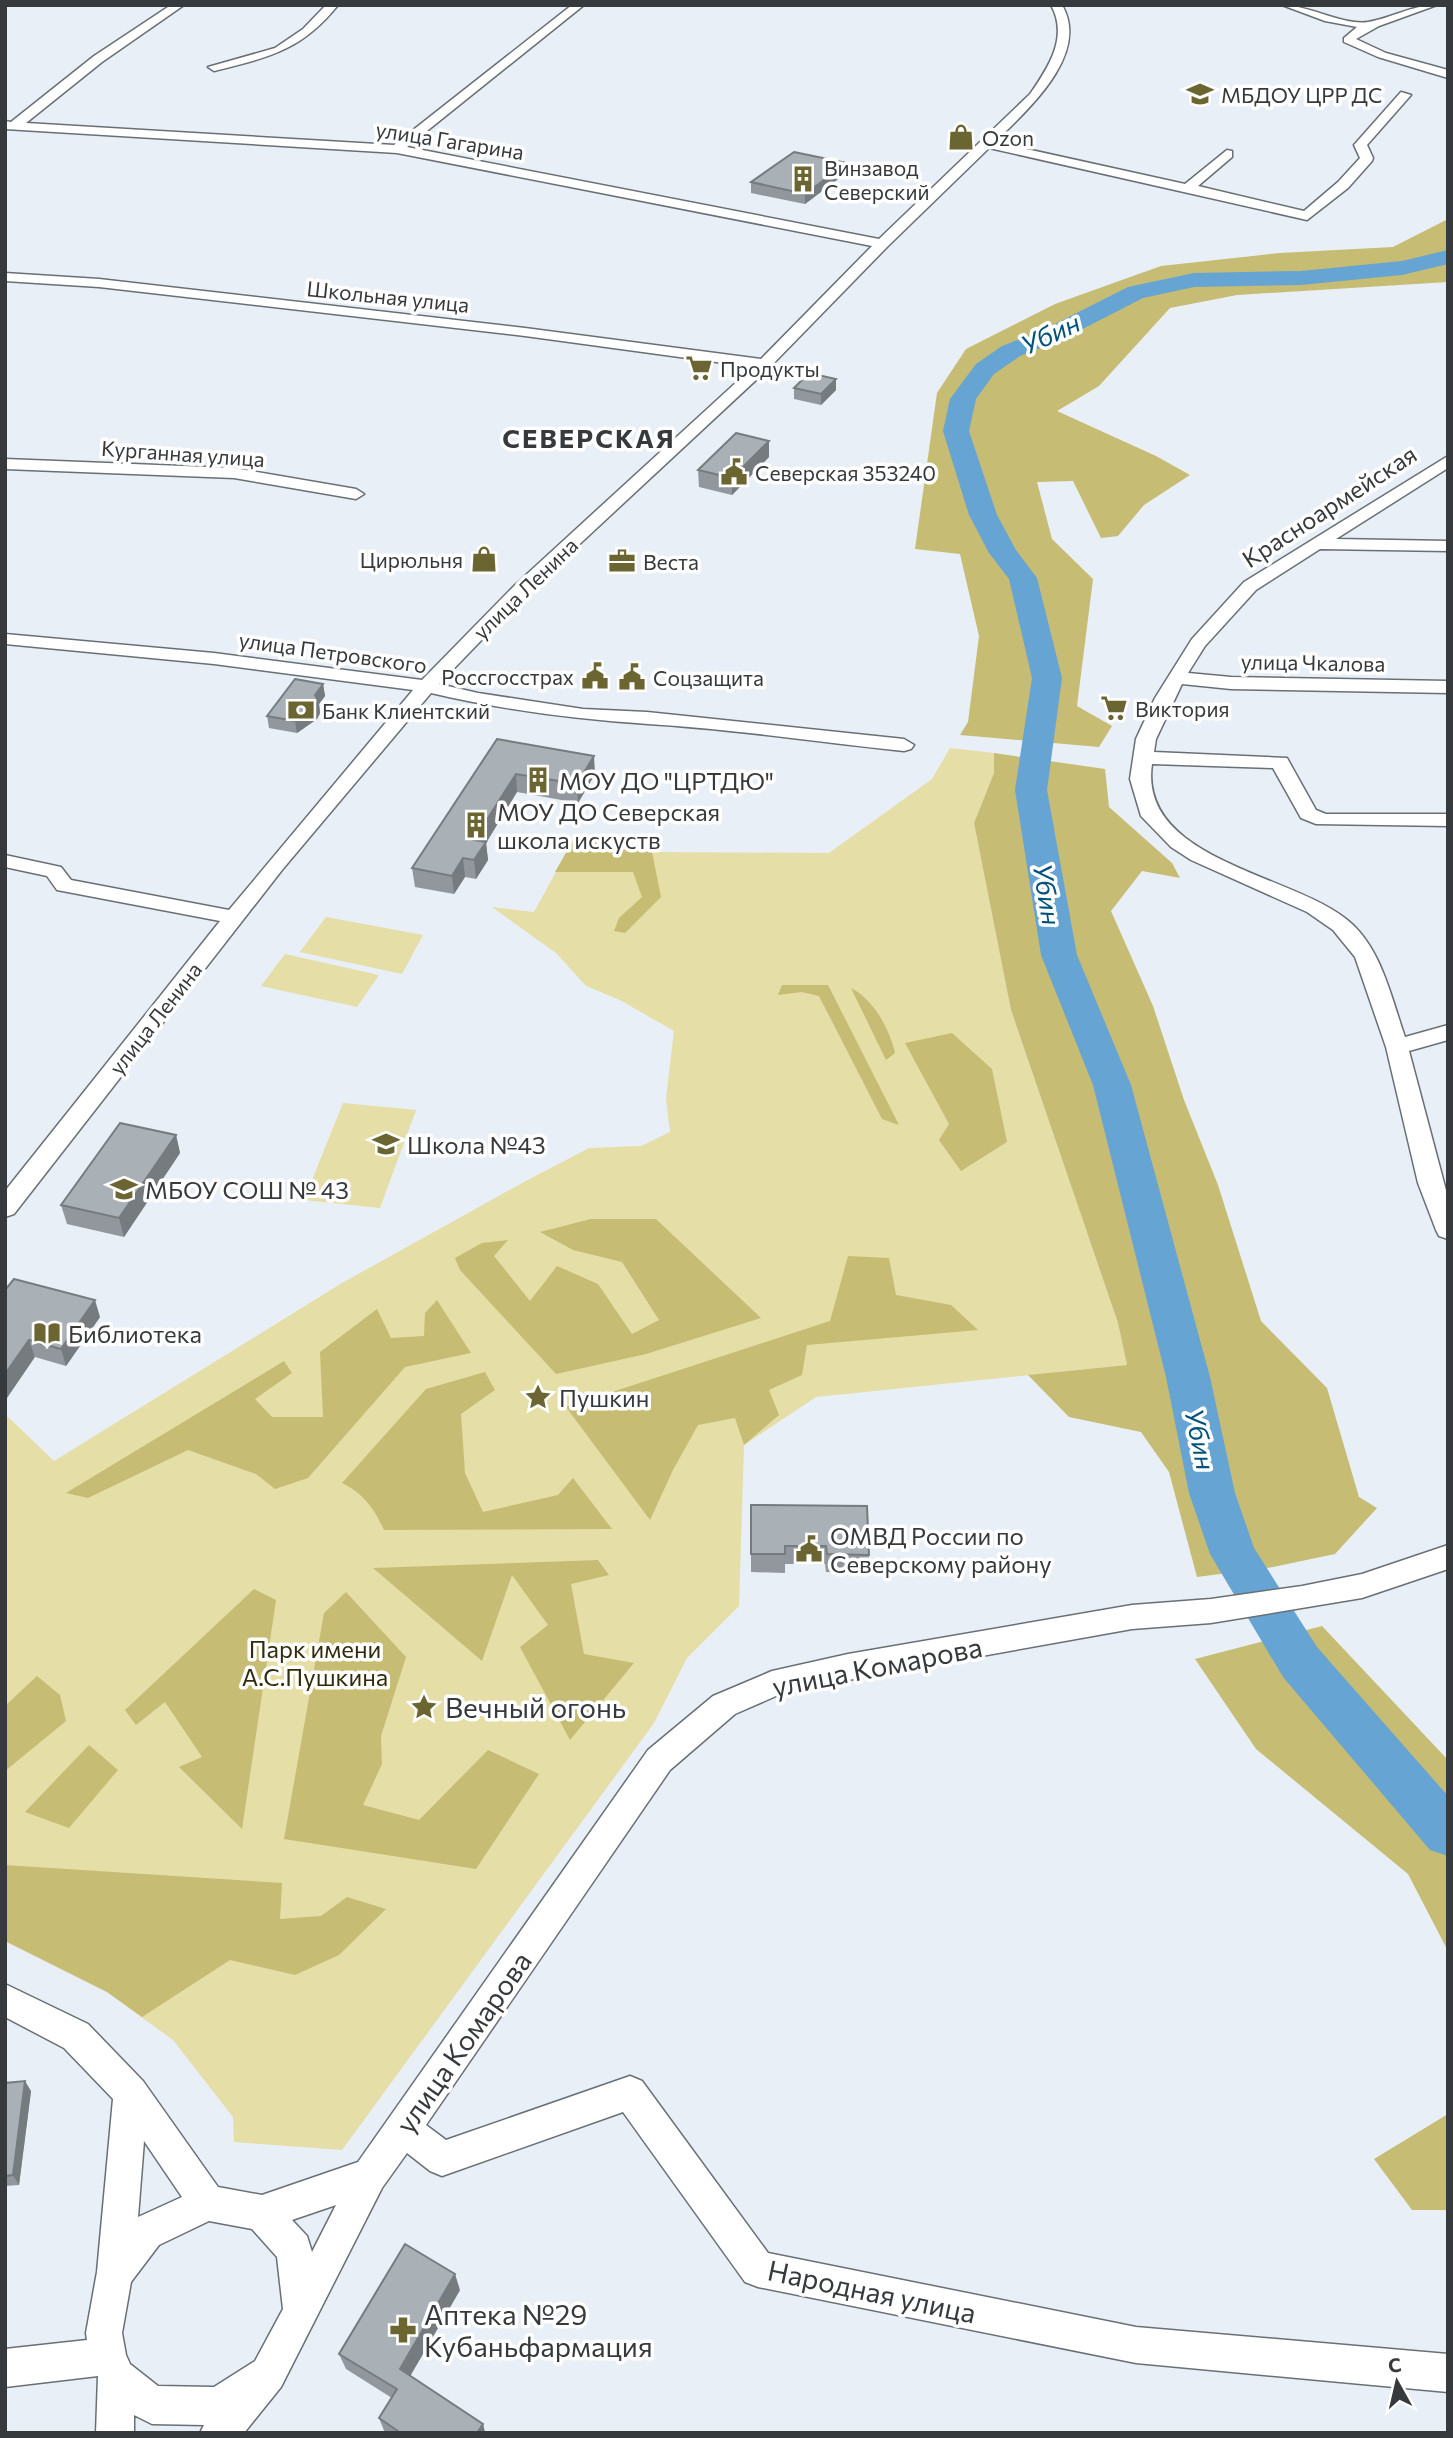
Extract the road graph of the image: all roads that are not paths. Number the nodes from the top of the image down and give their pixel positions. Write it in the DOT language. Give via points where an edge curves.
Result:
graph roads {
  1 [pos="179,5"];
  2 [pos="333,5"];
  3 [pos="579,5"];
  4 [pos="1056,5"];
  5 [pos="1287,5"];
  6 [pos="1432,5"];
  7 [pos="1368,26"];
  8 [pos="214,67"];
  9 [pos="1448,74"];
  10 [pos="1405,96"];
  11 [pos="10,125"];
  12 [pos="988,144"];
  13 [pos="397,149"];
  14 [pos="1227,154"];
  15 [pos="1188,189"];
  16 [pos="882,244"];
  17 [pos="5,277"];
  18 [pos="765,364"];
  19 [pos="1448,461"];
  20 [pos="5,464"];
  21 [pos="356,494"];
  22 [pos="1320,544"];
  23 [pos="1448,546"];
  24 [pos="5,639"];
  25 [pos="1177,678"];
  26 [pos="426,687"];
  27 [pos="1448,687"];
  28 [pos="904,745"];
  29 [pos="1144,758"];
  30 [pos="1448,820"];
  31 [pos="5,860"];
  32 [pos="234,917"];
  33 [pos="1448,1032"];
  34 [pos="1397,1047"];
  35 [pos="5,1208"];
  36 [pos="1448,1230"];
  37 [pos="1448,1557"];
  38 [pos="5,2000"];
  39 [pos="131,2093"];
  40 [pos="403,2128"];
  41 [pos="370,2176"];
  42 [pos="208,2203"];
  43 [pos="262,2213"];
  44 [pos="114,2275"];
  45 [pos="301,2311"];
  46 [pos="113,2366"];
  47 [pos="5,2368"];
  48 [pos="1448,2373"];
  49 [pos="268,2374"];
  50 [pos="115,2433"];
  51 [pos="219,2433"];
  1 -- 11 [label="street"];
  2 -- 8 [label="street" via="314,26 279,50"];
  3 -- 13 [label="street"];
  4 -- 12 [label="street, улица Ленина" via="1065,30 1053,70 1034,97"];
  5 -- 7 [label="street"];
  6 -- 7 [label="street"];
  7 -- 9 [label="street" via="1348,40"];
  10 -- 15 [label="street" via="1360,145 1367,158 1307,216"];
  11 -- 13 [label="street, улица Гагарина"];
  12 -- 15 [label="street"];
  12 -- 16 [label="street, улица Ленина"];
  13 -- 16 [label="street, улица Гагарина"];
  14 -- 15 [label="street"];
  16 -- 18 [label="street, улица Ленина"];
  17 -- 18 [label="street, Школьная улица" via="99,283"];
  18 -- 26 [label="street, улица Ленина" via="521,589"];
  19 -- 22 [label="street, Красноармейская"];
  20 -- 21 [label="street, Курганная улица" via="234,473"];
  22 -- 23 [label="street"];
  22 -- 25 [label="street, Красноармейская" via="1250,586 1198,643"];
  24 -- 26 [label="street, улица Петровского"];
  25 -- 27 [label="street, улица Чкалова"];
  25 -- 29 [label="street, Красноармейская" via="1146,739"];
  26 -- 28 [label="street, улица Петровского" via="477,699 617,718"];
  26 -- 32 [label="street, улица Ленина"];
  29 -- 30 [label="street" via="1280,762 1308,814 1323,820"];
  29 -- 34 [label="street, Красноармейская" via="1140,779 1150,816 1178,843 1314,907 1341,925 1365,955"];
  31 -- 32 [label="street" via="54,871 64,885"];
  32 -- 35 [label="street, улица Ленина"];
  33 -- 34 [label="street"];
  34 -- 36 [label="street, Красноармейская" via="1430,1183"];
  37 -- 40 [label="street, улица Комарова" via="1362,1586 1302,1598 1132,1617 848,1667 772,1684 724,1705 659,1760"];
  38 -- 39 [label="street" via="76,2036"];
  39 -- 42 [label="street"];
  39 -- 44 [label="street"];
  40 -- 41 [label="street, улица Комарова"];
  40 -- 48 [label="street, Народная улица" via="442,2159 630,2093 758,2269 1136,2345"];
  41 -- 43 [label="street"];
  41 -- 45 [label="street, улица Комарова"];
  42 -- 43 [label="street"];
  42 -- 44 [label="street" via="146,2232"];
  43 -- 45 [label="street" via="294,2249"];
  44 -- 46 [label="street" via="104,2333"];
  45 -- 49 [label="street"];
  46 -- 47 [label="street"];
  46 -- 49 [label="street" via="152,2405 219,2406"];
  46 -- 50 [label="street"];
  49 -- 51 [label="street"];
}
